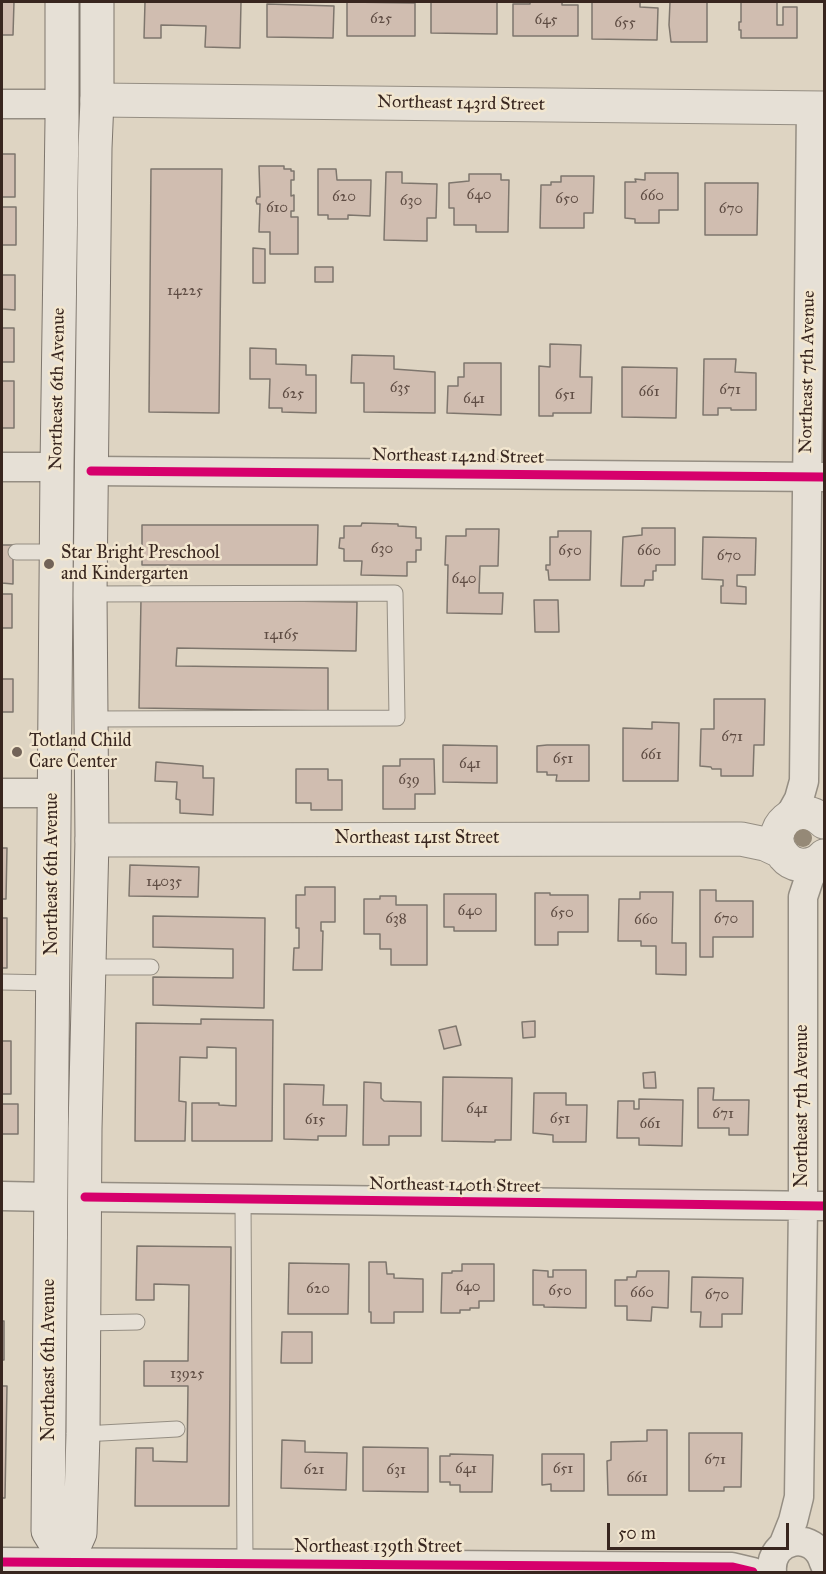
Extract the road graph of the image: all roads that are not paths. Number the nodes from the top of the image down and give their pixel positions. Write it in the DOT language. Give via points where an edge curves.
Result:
graph roads {
  1 [pos="62,2"];
  2 [pos="78,2"];
  3 [pos="97,2"];
  4 [pos="97,100"];
  5 [pos="2,104"];
  6 [pos="62,104"];
  7 [pos="818,108"];
  8 [pos="61,207"];
  9 [pos="2,467"];
  10 [pos="57,467"];
  11 [pos="91,471"];
  12 [pos="816,477"];
  13 [pos="16,552"];
  14 [pos="56,552"];
  15 [pos="90,594"];
  16 [pos="91,719"];
  17 [pos="2,793"];
  18 [pos="54,793"];
  19 [pos="803,839"];
  20 [pos="92,840"];
  21 [pos="88,967"];
  22 [pos="151,967"];
  23 [pos="2,982"];
  24 [pos="53,983"];
  25 [pos="85,1181"];
  26 [pos="2,1196"];
  27 [pos="51,1197"];
  28 [pos="243,1200"];
  29 [pos="814,1206"];
  30 [pos="136,1322"];
  31 [pos="84,1323"];
  32 [pos="177,1429"];
  33 [pos="83,1434"];
  34 [pos="799,1497"];
  35 [pos="777,1557"];
  36 [pos="822,1560"];
  37 [pos="2,1562"];
  38 [pos="245,1564"];
  39 [pos="67,1567"];
  40 [pos="742,1570"];
  1 -- 6 [label="main road, Northeast 6th Avenue"];
  2 -- 4 [label="main road" via="79,66"];
  3 -- 4 [label="main road, Northeast 6th Avenue"];
  4 -- 7 [label="main road, Northeast 143rd Street"];
  4 -- 11 [label="main road, Northeast 6th Avenue"];
  5 -- 6 [label="street"];
  6 -- 8 [label="main road, Northeast 6th Avenue"];
  7 -- 12 [label="street, Northeast 7th Avenue"];
  8 -- 10 [label="main road, Northeast 6th Avenue"];
  8 -- 11 [label="main road" via="72,226 77,264 75,414"];
  9 -- 10 [label="street"];
  10 -- 14 [label="main road, Northeast 6th Avenue"];
  11 -- 12 [label="street, Northeast 142nd Street"];
  11 -- 15 [label="main road, Northeast 6th Avenue"];
  12 -- 19 [label="street, Northeast 7th Avenue" via="804,781 809,799"];
  13 -- 14 [label="lane"];
  14 -- 18 [label="main road, Northeast 6th Avenue"];
  15 -- 16 [label="main road, Northeast 6th Avenue"];
  15 -- 16 [label="lane" via="395,593 397,718"];
  16 -- 20 [label="main road, Northeast 6th Avenue"];
  17 -- 18 [label="street"];
  18 -- 24 [label="main road, Northeast 6th Avenue"];
  18 -- 25 [label="main road" via="63,801 71,843 70,1118"];
  19 -- 20 [label="main road, Northeast 141st Street" via="767,832 741,839"];
  19 -- 29 [label="street, Northeast 7th Avenue"];
  20 -- 21 [label="main road, Northeast 6th Avenue"];
  21 -- 22 [label="lane"];
  21 -- 25 [label="main road, Northeast 6th Avenue"];
  23 -- 24 [label="lane"];
  24 -- 27 [label="main road, Northeast 6th Avenue"];
  25 -- 28 [label="street, Northeast 140th Street"];
  25 -- 31 [label="main road, Northeast 6th Avenue"];
  26 -- 27 [label="street"];
  27 -- 39 [label="main road, Northeast 6th Avenue" via="48,1531"];
  28 -- 29 [label="street, Northeast 140th Street"];
  28 -- 38 [label="lane"];
  29 -- 34 [label="street, Northeast 7th Avenue"];
  30 -- 31 [label="lane"];
  31 -- 33 [label="main road, Northeast 6th Avenue"];
  32 -- 33 [label="lane"];
  33 -- 39 [label="main road, Northeast 6th Avenue" via="80,1533"];
  34 -- 35 [label="street, Northeast 7th Avenue"];
  34 -- 36 [label="street, Northeast 7th Avenue"];
  35 -- 36 [label="street, Northeast 139th Street" via="791,1542 799,1541 807,1543"];
  35 -- 40 [label="street, Northeast 139th Street"];
  37 -- 39 [label="street, Northeast 139th Street"];
  38 -- 39 [label="street, Northeast 139th Street"];
  38 -- 40 [label="street, Northeast 139th Street"];
}
